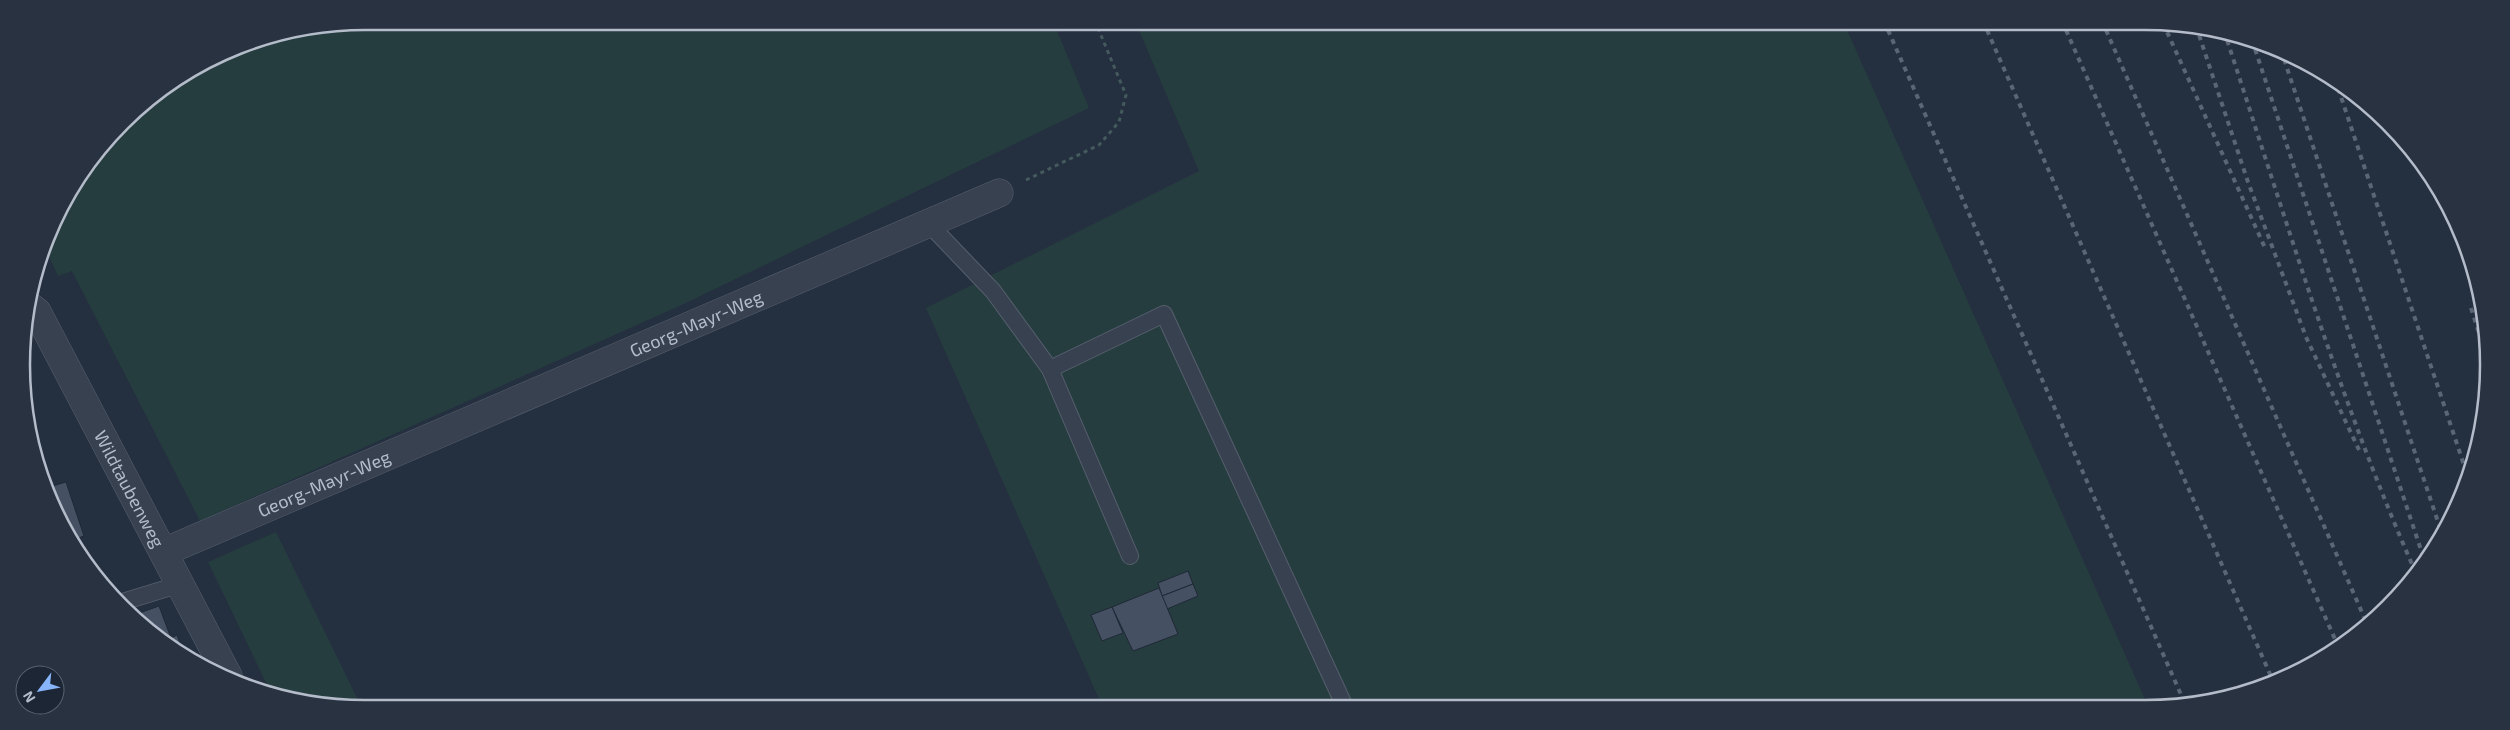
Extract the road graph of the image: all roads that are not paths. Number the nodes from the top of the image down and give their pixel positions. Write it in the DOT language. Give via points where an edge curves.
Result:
graph roads {
  1 [pos="999,193"];
  2 [pos="929,224"];
  3 [pos="35,310"];
  4 [pos="1050,369"];
  5 [pos="164,552"];
  6 [pos="1130,556"];
  7 [pos="181,584"];
  8 [pos="127,601"];
  9 [pos="224,668"];
  10 [pos="1339,700"];
  1 -- 2 [label="street, Georg-Mayr-Weg"];
  2 -- 4 [label="lane" via="993,291"];
  2 -- 5 [label="street, Georg-Mayr-Weg"];
  3 -- 5 [label="street, Wildtaubenweg"];
  4 -- 6 [label="lane"];
  4 -- 10 [label="lane" via="1164,314"];
  5 -- 7 [label="street, Wildtaubenweg"];
  7 -- 8 [label="lane"];
  7 -- 9 [label="street, Wildtaubenweg"];
}
